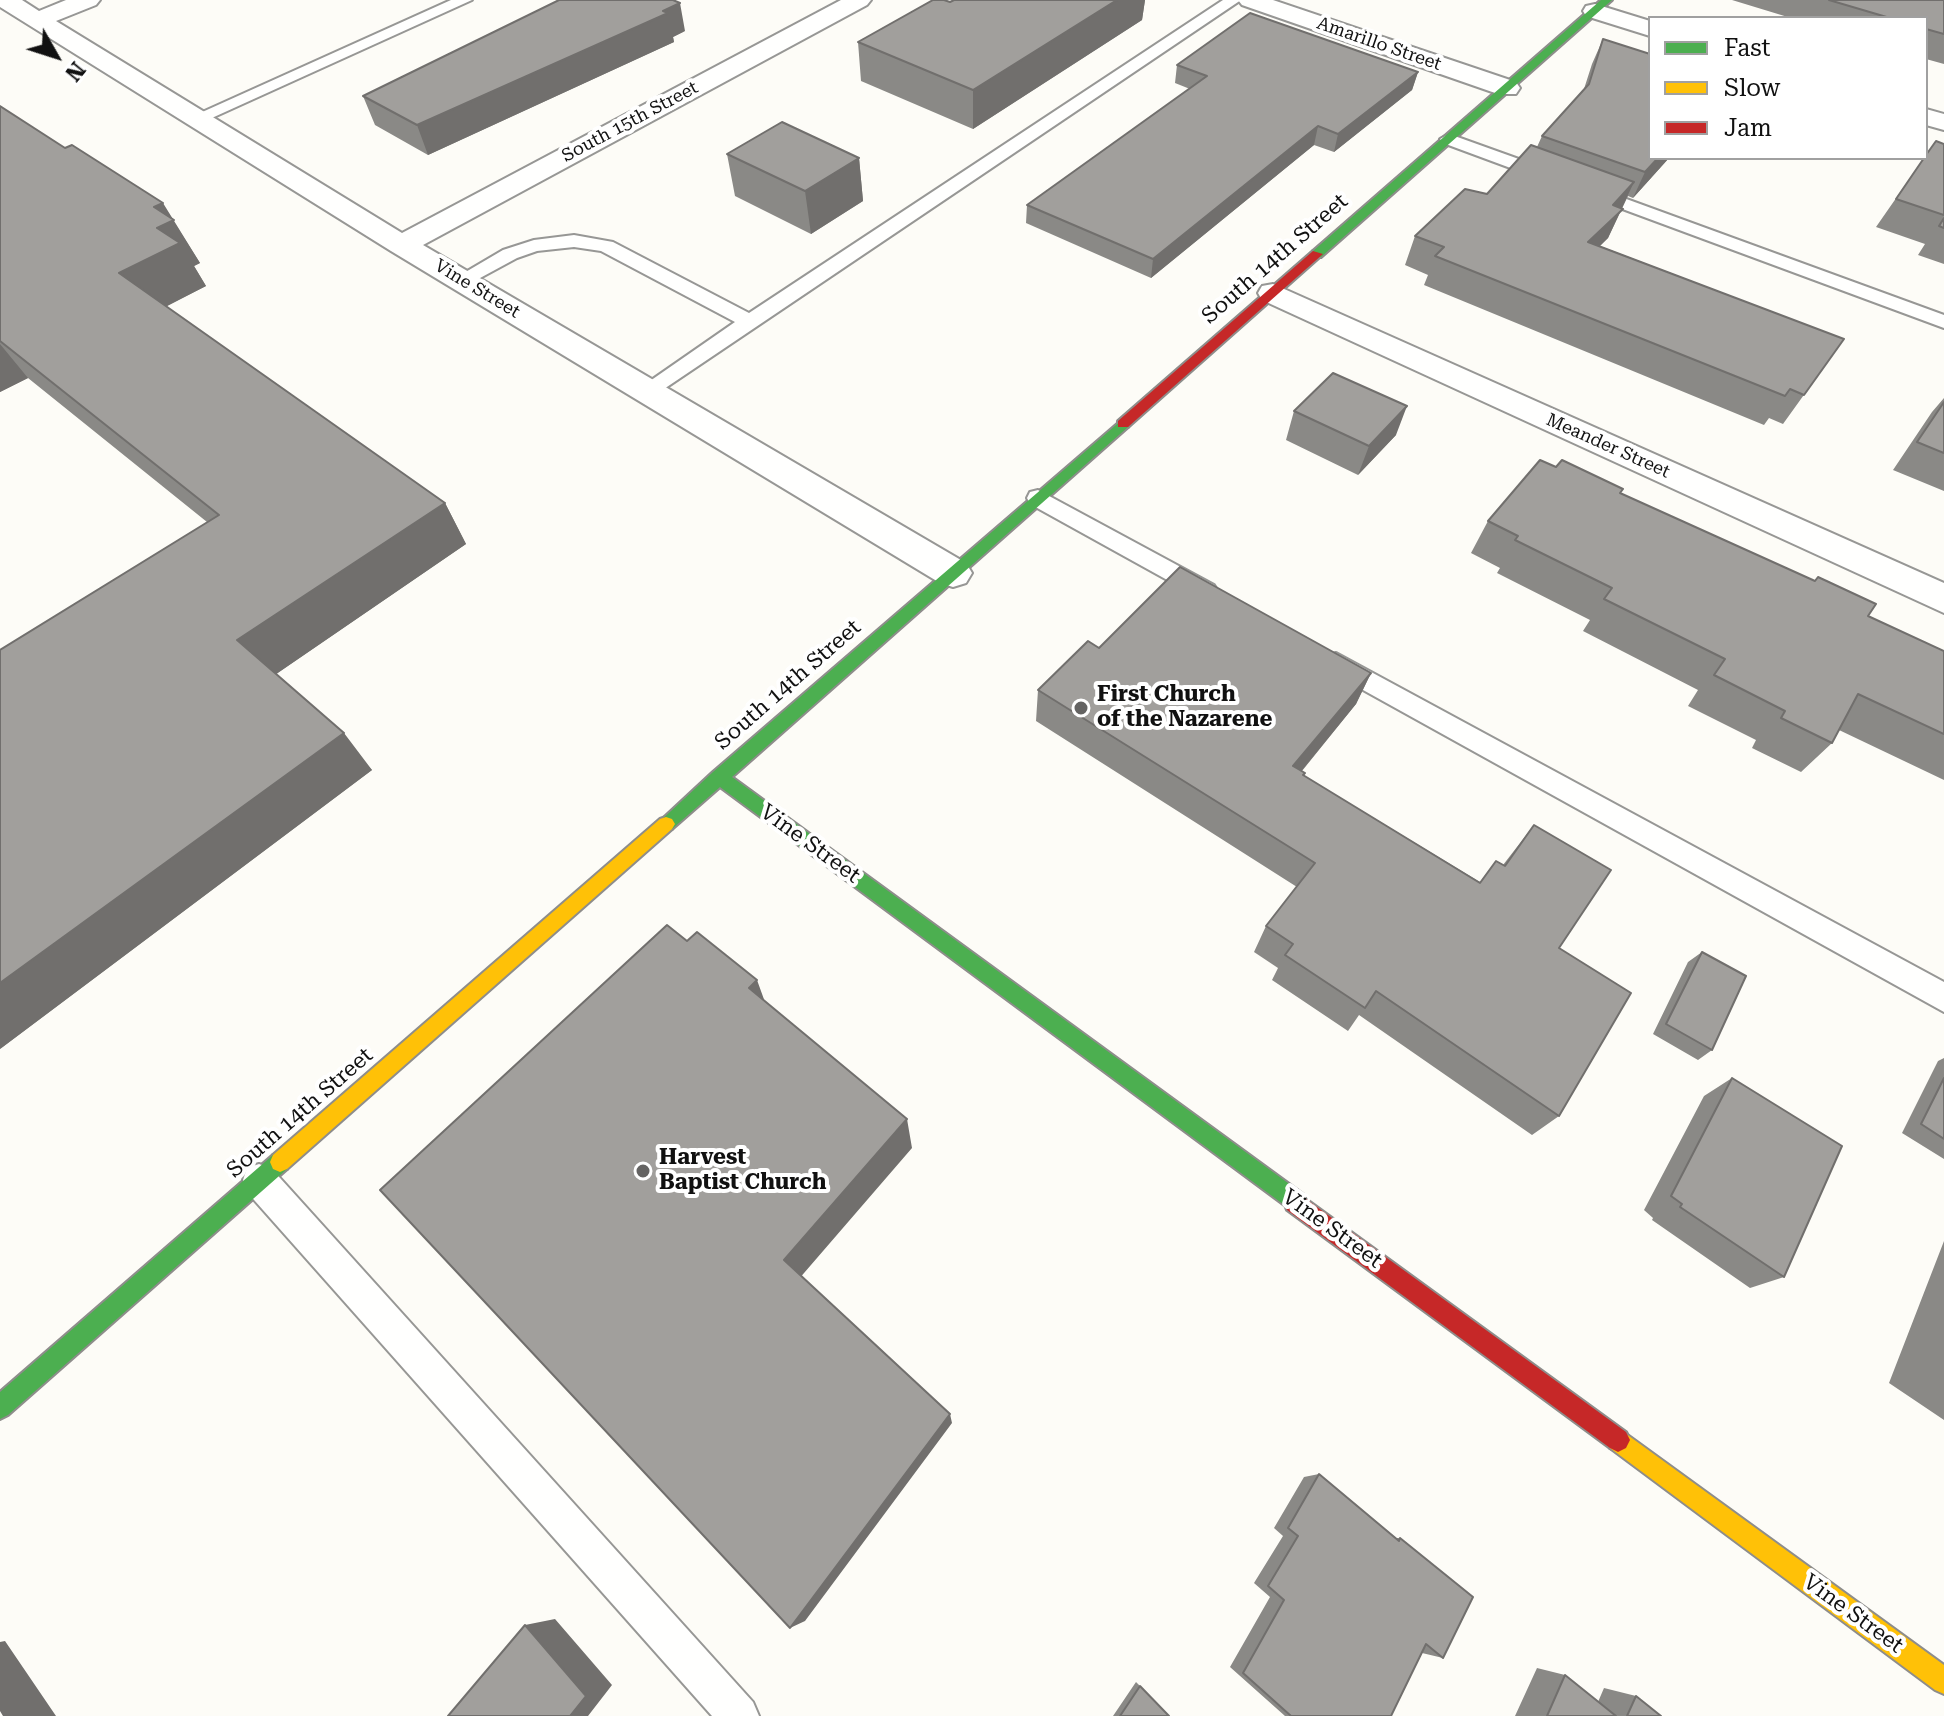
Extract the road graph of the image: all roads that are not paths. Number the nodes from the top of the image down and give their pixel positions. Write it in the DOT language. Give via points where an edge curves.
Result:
graph roads {
  1 [pos="5,0"];
  2 [pos="88,0"];
  3 [pos="464,0"];
  4 [pos="859,0"];
  5 [pos="1233,0"];
  6 [pos="1250,0"];
  7 [pos="1601,6"];
  8 [pos="37,20"];
  9 [pos="1648,28"];
  10 [pos="1507,88"];
  11 [pos="197,118"];
  12 [pos="1449,139"];
  13 [pos="401,245"];
  14 [pos="462,280"];
  15 [pos="1273,293"];
  16 [pos="750,322"];
  17 [pos="1944,322"];
  18 [pos="648,390"];
  19 [pos="1038,498"];
  20 [pos="953,573"];
  21 [pos="1944,599"];
  22 [pos="1233,606"];
  23 [pos="1317,652"];
  24 [pos="719,777"];
  25 [pos="1944,998"];
  26 [pos="259,1180"];
  27 [pos="0,1407"];
  28 [pos="1944,1681"];
  29 [pos="739,1716"];
  1 -- 8 [label="street, Vine Street"];
  2 -- 8 [label="street"];
  3 -- 11 [label="lane"];
  4 -- 13 [label="street, South 15th Street"];
  5 -- 16 [label="lane"];
  6 -- 10 [label="street, Amarillo Street"];
  7 -- 9 [label="street"];
  7 -- 10 [label="main road, South 14th Street"];
  8 -- 11 [label="street, Vine Street"];
  10 -- 12 [label="main road, South 14th Street"];
  11 -- 13 [label="street, Vine Street"];
  12 -- 15 [label="main road, South 14th Street"];
  12 -- 17 [label="lane"];
  13 -- 14 [label="street, Vine Street"];
  14 -- 16 [label="lane" via="510,254 574,241 606,246"];
  14 -- 18 [label="street, Vine Street"];
  15 -- 19 [label="main road, South 14th Street"];
  15 -- 21 [label="street, Meander Street"];
  16 -- 18 [label="lane"];
  18 -- 20 [label="street, Vine Street"];
  19 -- 20 [label="main road, South 14th Street"];
  19 -- 22 [label="lane"];
  20 -- 24 [label="main road, South 14th Street"];
  23 -- 25 [label="lane"];
  24 -- 26 [label="main road, South 14th Street"];
  24 -- 28 [label="main road, Vine Street"];
  26 -- 27 [label="main road, South 14th Street"];
  26 -- 29 [label="lane"];
}
